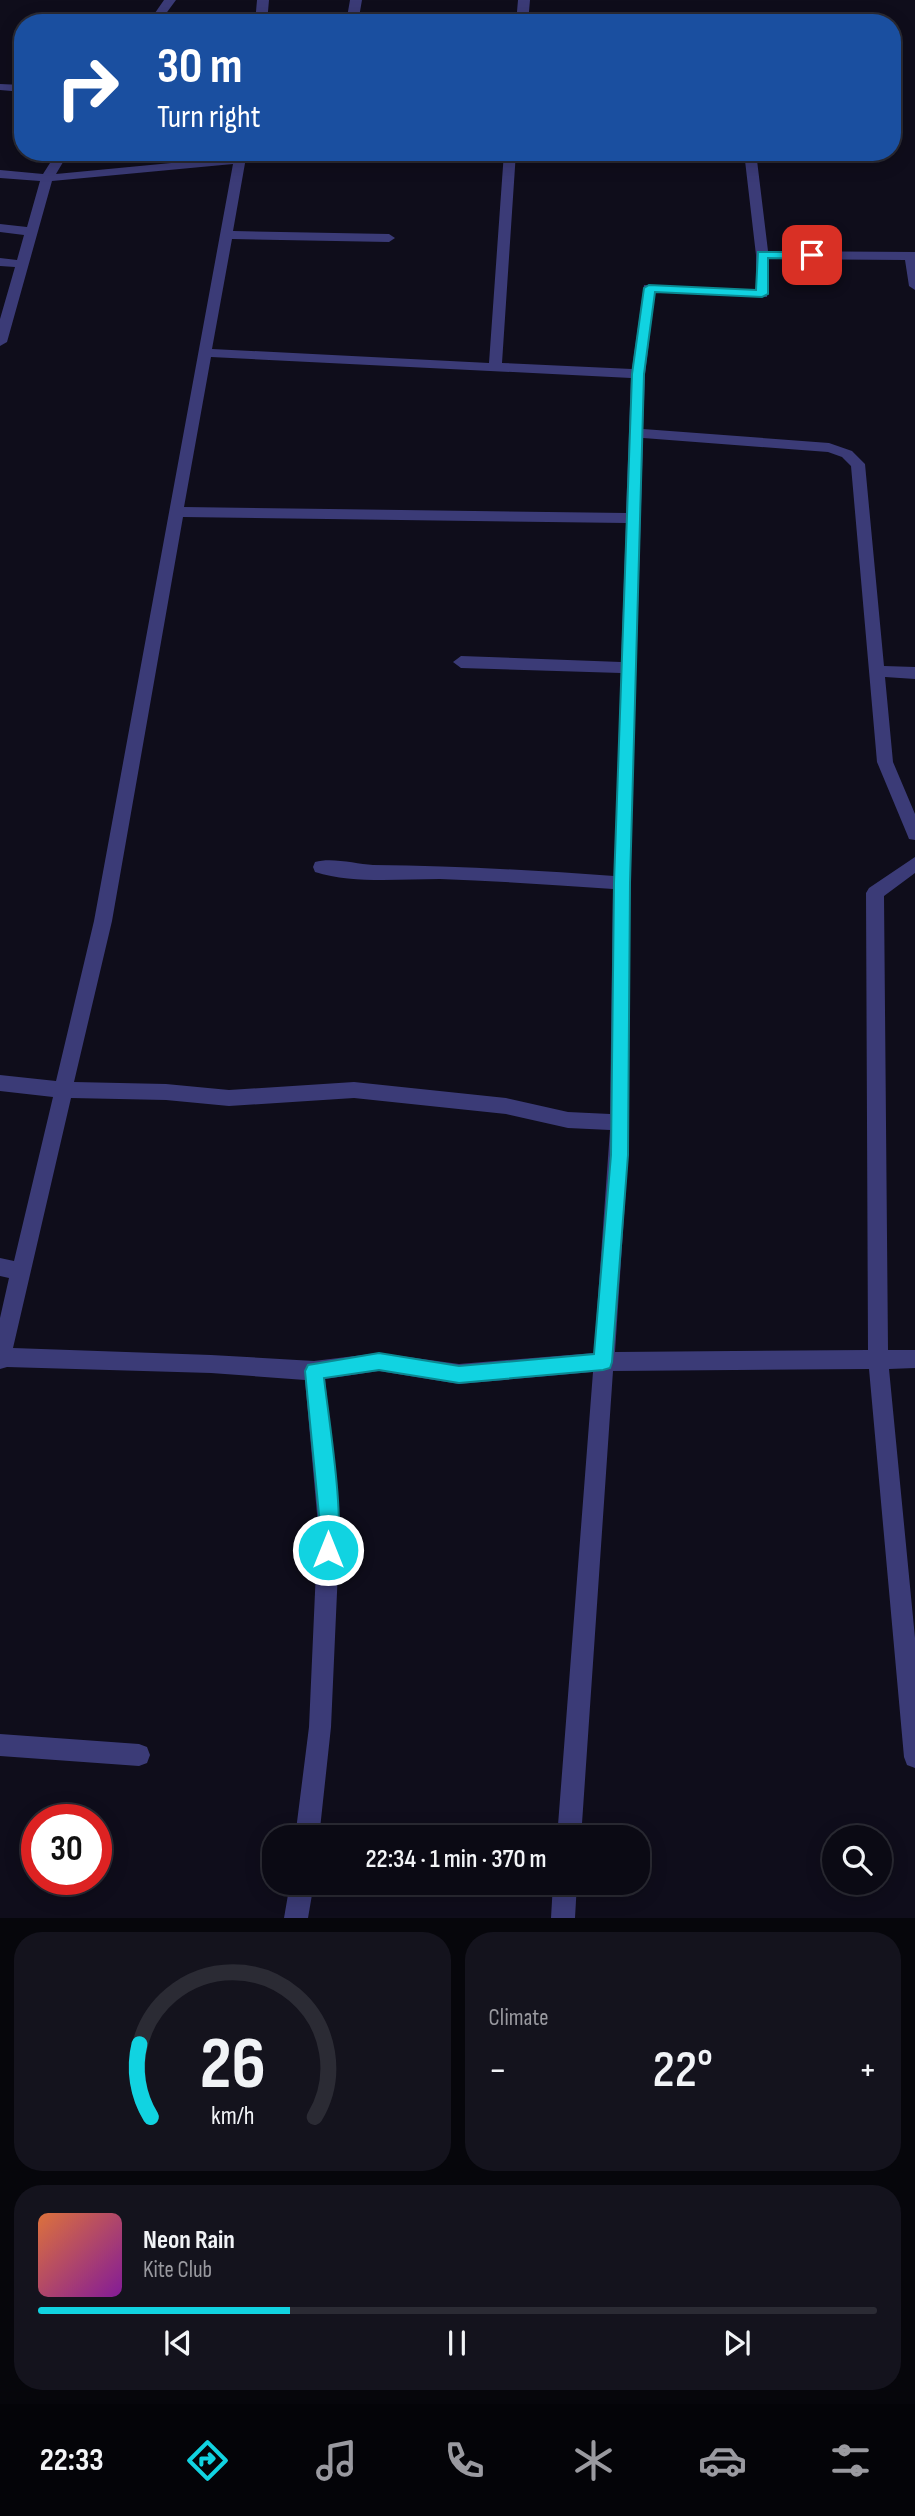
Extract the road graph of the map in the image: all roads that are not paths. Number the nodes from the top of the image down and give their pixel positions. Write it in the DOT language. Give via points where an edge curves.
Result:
graph roads {
  1 [pos="57,161"];
  2 [pos="196,161"];
  3 [pos="239,161"];
  4 [pos="509,161"];
  5 [pos="751,161"];
  6 [pos="0,174"];
  7 [pos="47,178"];
  8 [pos="0,228"];
  9 [pos="33,232"];
  10 [pos="226,236"];
  11 [pos="389,238"];
  12 [pos="762,255"];
  13 [pos="913,256"];
  14 [pos="0,262"];
  15 [pos="24,264"];
  16 [pos="915,286"];
  17 [pos="0,342"];
  18 [pos="205,353"];
  19 [pos="495,367"];
  20 [pos="638,374"];
  21 [pos="636,433"];
  22 [pos="176,512"];
  23 [pos="633,518"];
  24 [pos="461,662"];
  25 [pos="628,668"];
  26 [pos="878,670"];
  27 [pos="915,673"];
  28 [pos="915,834"];
  29 [pos="915,864"];
  30 [pos="321,867"];
  31 [pos="622,883"];
  32 [pos="0,1083"];
  33 [pos="63,1090"];
  34 [pos="619,1123"];
  35 [pos="0,1267"];
  36 [pos="21,1270"];
  37 [pos="0,1359"];
  38 [pos="878,1359"];
  39 [pos="915,1359"];
  40 [pos="603,1362"];
  41 [pos="314,1371"];
  42 [pos="0,1745"];
  43 [pos="139,1755"];
  44 [pos="915,1757"];
  45 [pos="309,1825"];
  46 [pos="570,1825"];
  47 [pos="300,1895"];
  48 [pos="564,1895"];
  49 [pos="296,1917"];
  50 [pos="563,1917"];
  1 -- 7 [label="street"];
  2 -- 7 [label="street"];
  3 -- 10 [label="street"];
  4 -- 19 [label="street"];
  5 -- 12 [label="street"];
  6 -- 7 [label="street"];
  7 -- 9 [label="street"];
  8 -- 9 [label="street"];
  9 -- 15 [label="street"];
  10 -- 11 [label="street"];
  10 -- 18 [label="street"];
  12 -- 13 [label="street"];
  12 -- 20 [label="street" via="762,294 649,288"];
  13 -- 16 [label="street"];
  14 -- 15 [label="street"];
  15 -- 17 [label="street"];
  18 -- 19 [label="street"];
  18 -- 22 [label="street"];
  19 -- 20 [label="street"];
  20 -- 21 [label="street"];
  21 -- 23 [label="street"];
  21 -- 26 [label="street" via="830,448 858,464"];
  22 -- 23 [label="street"];
  22 -- 33 [label="street" via="103,921"];
  23 -- 25 [label="street"];
  24 -- 25 [label="street"];
  25 -- 31 [label="street"];
  26 -- 27 [label="street"];
  26 -- 28 [label="street" via="885,762"];
  29 -- 38 [label="street" via="875,893"];
  30 -- 31 [label="street"];
  31 -- 34 [label="street"];
  32 -- 33 [label="street"];
  33 -- 34 [label="street" via="229,1098 355,1090"];
  33 -- 36 [label="street"];
  34 -- 40 [label="street"];
  35 -- 36 [label="street"];
  36 -- 37 [label="street"];
  37 -- 41 [label="street"];
  38 -- 39 [label="street"];
  38 -- 40 [label="street"];
  38 -- 44 [label="street"];
  40 -- 41 [label="street" via="459,1374 379,1362"];
  40 -- 46 [label="street"];
  41 -- 45 [label="street" via="329,1525 320,1727"];
  42 -- 43 [label="street"];
  47 -- 49 [label="street"];
  48 -- 50 [label="street"];
}
